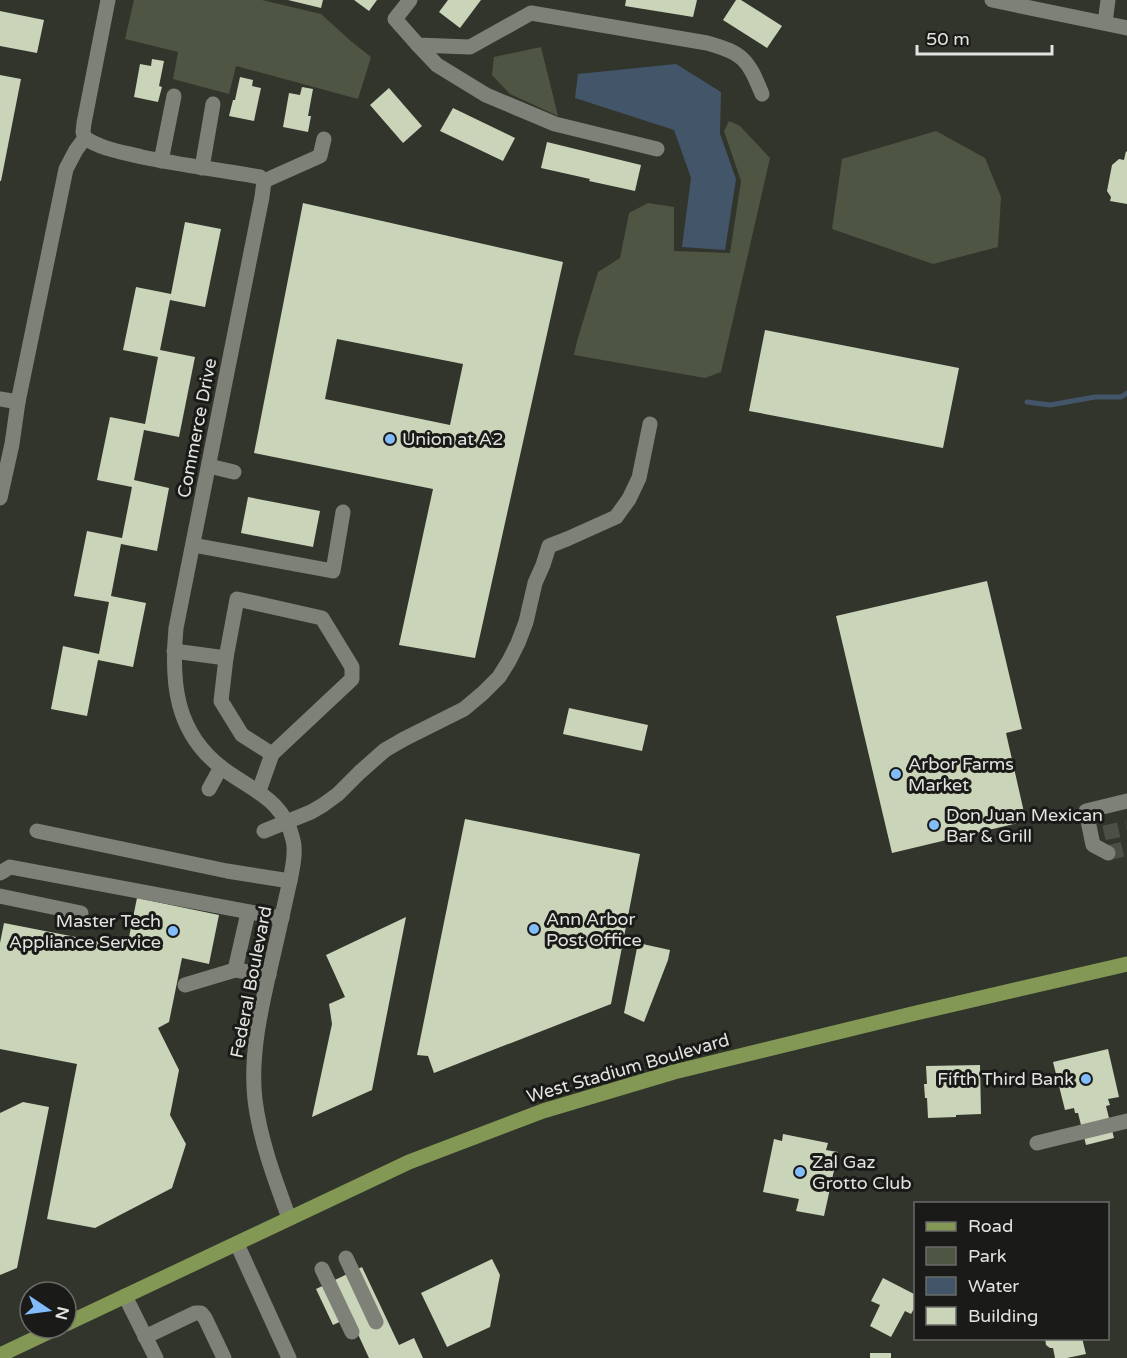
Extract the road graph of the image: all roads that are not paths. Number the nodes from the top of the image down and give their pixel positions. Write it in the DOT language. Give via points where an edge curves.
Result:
graph roads {
  1 [pos="108,0"];
  2 [pos="410,0"];
  3 [pos="992,0"];
  4 [pos="1108,0"];
  5 [pos="1105,23"];
  6 [pos="1127,28"];
  7 [pos="418,45"];
  8 [pos="762,94"];
  9 [pos="174,96"];
  10 [pos="213,104"];
  11 [pos="85,138"];
  12 [pos="324,139"];
  13 [pos="657,149"];
  14 [pos="161,161"];
  15 [pos="202,168"];
  16 [pos="264,181"];
  17 [pos="0,399"];
  18 [pos="18,402"];
  19 [pos="650,424"];
  20 [pos="209,466"];
  21 [pos="234,472"];
  22 [pos="0,498"];
  23 [pos="343,512"];
  24 [pos="193,545"];
  25 [pos="174,651"];
  26 [pos="226,658"];
  27 [pos="272,754"];
  28 [pos="221,767"];
  29 [pos="209,789"];
  30 [pos="259,791"];
  31 [pos="1127,801"];
  32 [pos="286,822"];
  33 [pos="36,831"];
  34 [pos="264,831"];
  35 [pos="1103,843"];
  36 [pos="0,873"];
  37 [pos="290,881"];
  38 [pos="0,896"];
  39 [pos="248,913"];
  40 [pos="81,914"];
  41 [pos="282,918"];
  42 [pos="1127,964"];
  43 [pos="235,970"];
  44 [pos="269,975"];
  45 [pos="185,985"];
  46 [pos="1127,1121"];
  47 [pos="1037,1143"];
  48 [pos="289,1218"];
  49 [pos="237,1244"];
  50 [pos="346,1258"];
  51 [pos="322,1269"];
  52 [pos="126,1296"];
  53 [pos="78,1318"];
  54 [pos="375,1322"];
  55 [pos="352,1332"];
  56 [pos="145,1337"];
  57 [pos="32,1340"];
  58 [pos="0,1355"];
  59 [pos="156,1358"];
  60 [pos="224,1358"];
  61 [pos="289,1358"];
  1 -- 11 [label="street" via="82,132"];
  2 -- 7 [label="street" via="395,19"];
  3 -- 5 [label="street"];
  4 -- 5 [label="street"];
  5 -- 6 [label="street"];
  7 -- 8 [label="street" via="470,47 531,13 728,48 753,71"];
  7 -- 13 [label="street" via="437,65 486,95 555,124"];
  9 -- 14 [label="street"];
  10 -- 15 [label="street"];
  11 -- 14 [label="street" via="97,145"];
  11 -- 18 [label="street" via="66,169"];
  12 -- 16 [label="street" via="320,156"];
  14 -- 15 [label="street"];
  15 -- 16 [label="street" via="260,177"];
  16 -- 20 [label="street, Commerce Drive"];
  17 -- 18 [label="street"];
  18 -- 22 [label="street"];
  19 -- 32 [label="street" via="639,478 629,499 616,517 549,546 518,644 504,669 483,693 464,709 385,750 323,805"];
  20 -- 21 [label="street"];
  20 -- 24 [label="street, Commerce Drive"];
  23 -- 24 [label="street" via="333,571"];
  24 -- 25 [label="street, Commerce Drive"];
  25 -- 26 [label="street"];
  25 -- 28 [label="street, Commerce Drive" via="176,692 188,728"];
  26 -- 27 [label="street" via="221,701 242,735"];
  26 -- 27 [label="street" via="237,598 322,618 352,667 352,679"];
  27 -- 30 [label="street"];
  28 -- 29 [label="street"];
  28 -- 30 [label="street, Commerce Drive"];
  30 -- 32 [label="street, Commerce Drive"];
  31 -- 35 [label="street" via="1086,811"];
  32 -- 34 [label="street"];
  32 -- 37 [label="street, Federal Boulevard" via="294,841"];
  33 -- 37 [label="street"];
  36 -- 39 [label="street" via="10,867"];
  37 -- 41 [label="street, Federal Boulevard"];
  38 -- 40 [label="street"];
  39 -- 41 [label="street"];
  39 -- 43 [label="street"];
  41 -- 44 [label="street, Federal Boulevard"];
  42 -- 48 [label="main road, West Stadium Boulevard" via="602,1092 409,1162"];
  43 -- 44 [label="street"];
  43 -- 45 [label="street"];
  44 -- 48 [label="street, Federal Boulevard" via="255,1050 254,1098 260,1131"];
  46 -- 47 [label="street"];
  48 -- 49 [label="main road, West Stadium Boulevard"];
  49 -- 52 [label="main road, West Stadium Boulevard"];
  49 -- 61 [label="street"];
  50 -- 54 [label="street"];
  51 -- 55 [label="street"];
  52 -- 53 [label="main road, West Stadium Boulevard"];
  52 -- 56 [label="street"];
  56 -- 59 [label="street"];
  56 -- 60 [label="street" via="201,1313"];
  57 -- 58 [label="main road"];
}
